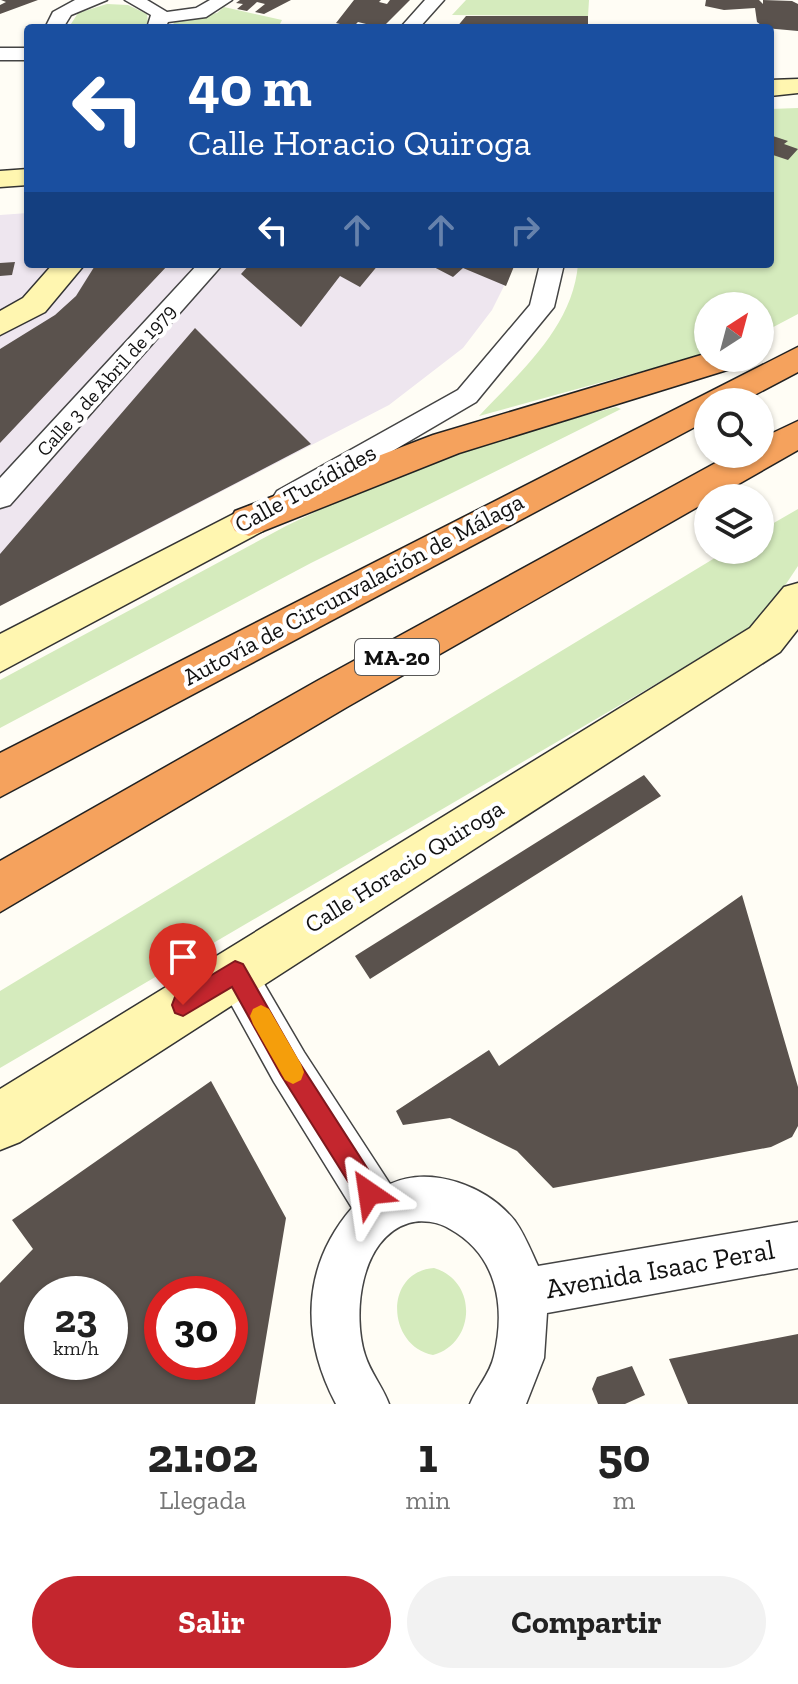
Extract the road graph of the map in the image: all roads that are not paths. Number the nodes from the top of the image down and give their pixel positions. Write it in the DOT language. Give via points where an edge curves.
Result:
graph roads {
  1 [pos="98,0"];
  2 [pos="134,0"];
  3 [pos="223,0"];
  4 [pos="435,0"];
  5 [pos="158,23"];
  6 [pos="54,24"];
  7 [pos="413,24"];
  8 [pos="0,54"];
  9 [pos="24,54"];
  10 [pos="798,86"];
  11 [pos="774,88"];
  12 [pos="798,100"];
  13 [pos="774,102"];
  14 [pos="24,177"];
  15 [pos="0,179"];
  16 [pos="24,192"];
  17 [pos="0,194"];
  18 [pos="66,268"];
  19 [pos="207,268"];
  20 [pos="551,268"];
  21 [pos="0,325"];
  22 [pos="798,327"];
  23 [pos="774,338"];
  24 [pos="798,358"];
  25 [pos="694,368"];
  26 [pos="740,388"];
  27 [pos="694,412"];
  28 [pos="798,434"];
  29 [pos="0,497"];
  30 [pos="249,521"];
  31 [pos="798,599"];
  32 [pos="0,654"];
  33 [pos="0,776"];
  34 [pos="0,888"];
  35 [pos="235,972"];
  36 [pos="0,1122"];
  37 [pos="381,1212"];
  38 [pos="798,1245"];
  39 [pos="522,1293"];
  40 [pos="362,1403"];
  41 [pos="495,1404"];
  1 -- 6 [label="street" via="64,11"];
  2 -- 5 [label="street" via="152,6"];
  3 -- 5 [label="street" via="200,13"];
  4 -- 7 [label="street"];
  8 -- 9 [label="street"];
  10 -- 11 [label="street"];
  12 -- 13 [label="street"];
  14 -- 15 [label="street"];
  16 -- 17 [label="street"];
  18 -- 21 [label="street" via="34,305"];
  19 -- 29 [label="street, Calle 3 de Abril de 1979"];
  20 -- 30 [label="street, Calle Tucídides" via="542,307 467,396"];
  22 -- 23 [label="highway"];
  24 -- 26 [label="highway, Autovía de Circunvalación de Málaga"];
  25 -- 30 [label="highway" via="446,444"];
  27 -- 33 [label="highway, Autovía de Circunvalación de Málaga"];
  28 -- 34 [label="highway, MA-20" via="332,694"];
  30 -- 32 [label="street, Calle Tucídides"];
  31 -- 35 [label="street, Calle Horacio Quiroga" via="765,640"];
  35 -- 36 [label="street, Calle Horacio Quiroga"];
  35 -- 37 [label="street"];
  37 -- 39 [label="street" via="409,1199 438,1198 466,1208 491,1229 511,1257"];
  37 -- 40 [label="street" via="358,1233 333,1297 333,1335 342,1372"];
  38 -- 39 [label="street, Avenida Isaac Peral"];
  39 -- 41 [label="street" via="524,1329 517,1367"];
}
